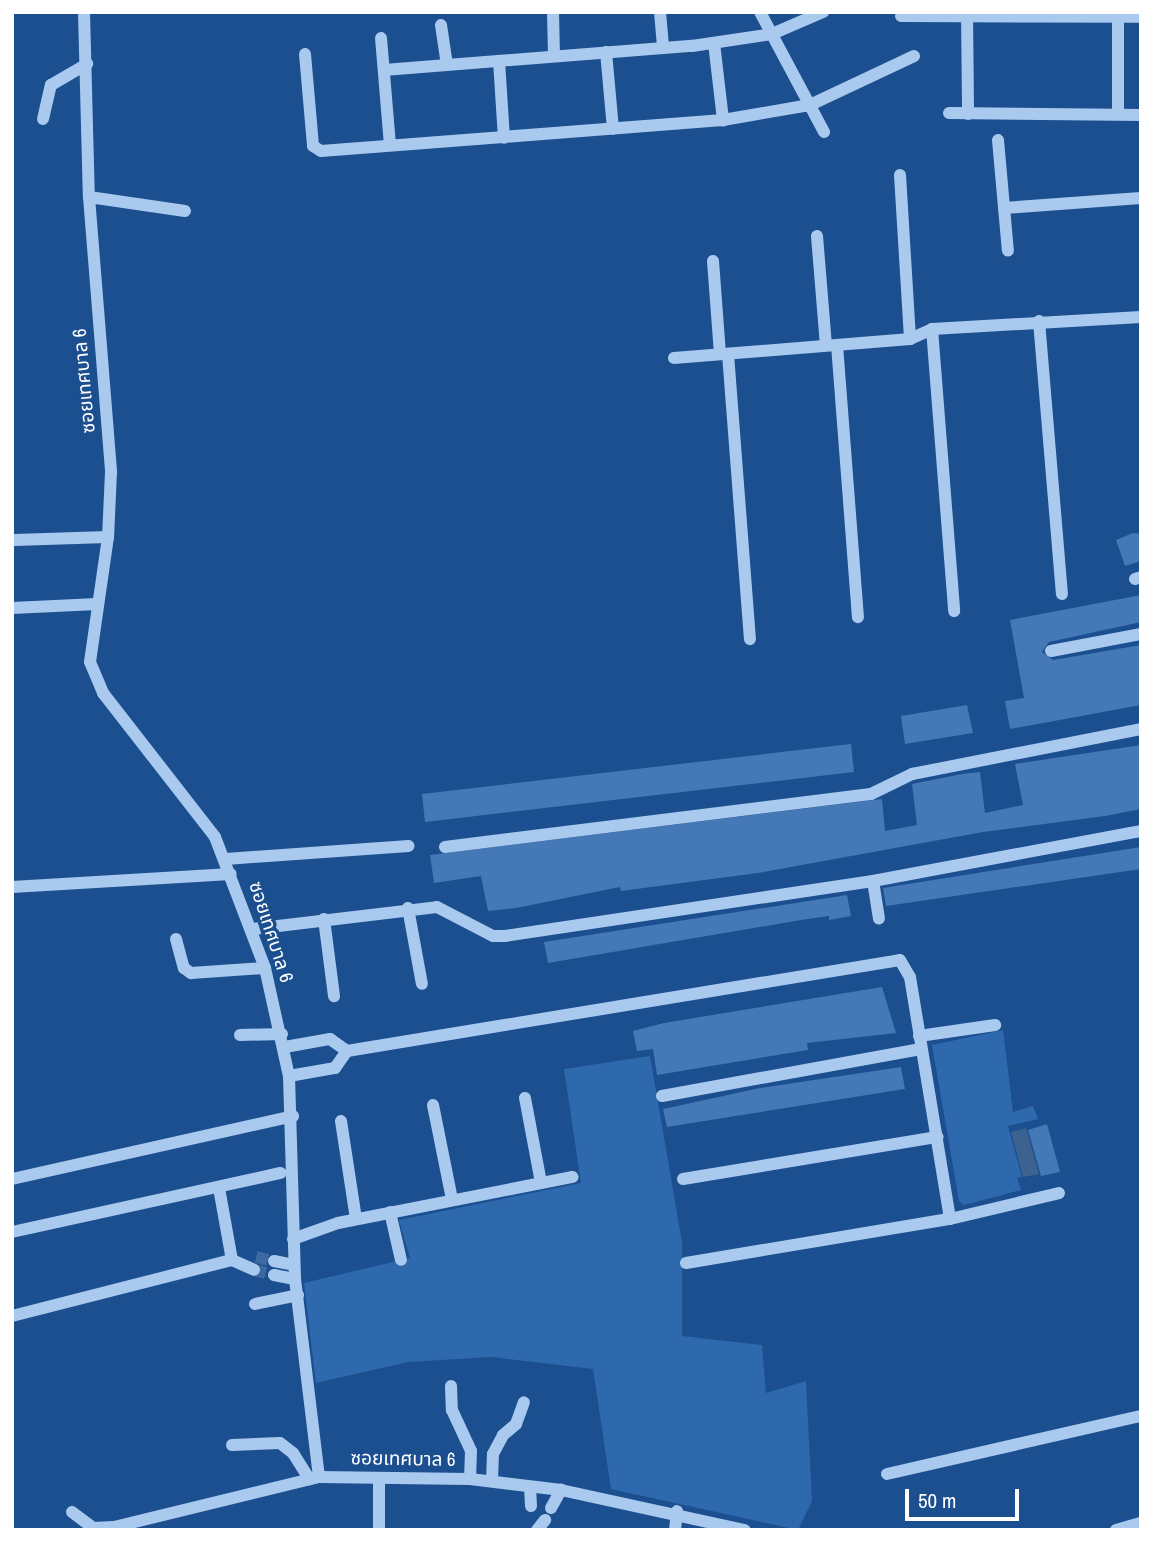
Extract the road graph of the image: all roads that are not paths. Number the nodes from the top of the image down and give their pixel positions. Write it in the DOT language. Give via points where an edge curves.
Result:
graph roads {
  1 [pos="84,12"];
  2 [pos="553,12"];
  3 [pos="660,12"];
  4 [pos="760,12"];
  5 [pos="823,12"];
  6 [pos="967,14"];
  7 [pos="1118,15"];
  8 [pos="901,16"];
  9 [pos="1141,17"];
  10 [pos="442,25"];
  11 [pos="772,34"];
  12 [pos="381,38"];
  13 [pos="714,43"];
  14 [pos="663,48"];
  15 [pos="606,52"];
  16 [pos="305,54"];
  17 [pos="554,56"];
  18 [pos="914,56"];
  19 [pos="499,61"];
  20 [pos="87,64"];
  21 [pos="447,65"];
  22 [pos="384,70"];
  23 [pos="810,105"];
  24 [pos="949,113"];
  25 [pos="968,114"];
  26 [pos="1118,114"];
  27 [pos="1141,114"];
  28 [pos="43,119"];
  29 [pos="723,120"];
  30 [pos="613,129"];
  31 [pos="824,132"];
  32 [pos="503,138"];
  33 [pos="998,140"];
  34 [pos="390,145"];
  35 [pos="900,176"];
  36 [pos="89,197"];
  37 [pos="1141,198"];
  38 [pos="1004,208"];
  39 [pos="185,211"];
  40 [pos="817,236"];
  41 [pos="1008,251"];
  42 [pos="713,261"];
  43 [pos="1141,317"];
  44 [pos="1040,321"];
  45 [pos="932,329"];
  46 [pos="910,339"];
  47 [pos="832,345"];
  48 [pos="724,354"];
  49 [pos="674,358"];
  50 [pos="108,537"];
  51 [pos="13,540"];
  52 [pos="1062,594"];
  53 [pos="97,604"];
  54 [pos="12,608"];
  55 [pos="954,611"];
  56 [pos="858,617"];
  57 [pos="1141,634"];
  58 [pos="750,639"];
  59 [pos="1051,651"];
  60 [pos="1141,729"];
  61 [pos="1141,831"];
  62 [pos="409,846"];
  63 [pos="445,847"];
  64 [pos="226,859"];
  65 [pos="231,874"];
  66 [pos="873,881"];
  67 [pos="12,887"];
  68 [pos="408,908"];
  69 [pos="324,919"];
  70 [pos="879,919"];
  71 [pos="253,929"];
  72 [pos="176,939"];
  73 [pos="265,968"];
  74 [pos="422,985"];
  75 [pos="334,996"];
  76 [pos="995,1025"];
  77 [pos="240,1035"];
  78 [pos="284,1040"];
  79 [pos="920,1042"];
  80 [pos="347,1051"];
  81 [pos="289,1076"];
  82 [pos="663,1096"];
  83 [pos="525,1098"];
  84 [pos="433,1105"];
  85 [pos="293,1116"];
  86 [pos="341,1121"];
  87 [pos="938,1137"];
  88 [pos="281,1173"];
  89 [pos="573,1177"];
  90 [pos="12,1179"];
  91 [pos="683,1179"];
  92 [pos="541,1182"];
  93 [pos="219,1188"];
  94 [pos="1059,1193"];
  95 [pos="452,1199"];
  96 [pos="390,1212"];
  97 [pos="356,1219"];
  98 [pos="950,1219"];
  99 [pos="12,1231"];
  100 [pos="293,1239"];
  101 [pos="401,1260"];
  102 [pos="236,1261"];
  103 [pos="274,1261"];
  104 [pos="255,1263"];
  105 [pos="686,1263"];
  106 [pos="294,1265"];
  107 [pos="274,1275"];
  108 [pos="295,1279"];
  109 [pos="298,1295"];
  110 [pos="255,1304"];
  111 [pos="12,1316"];
  112 [pos="451,1386"];
  113 [pos="524,1402"];
  114 [pos="1141,1416"];
  115 [pos="232,1445"];
  116 [pos="887,1474"];
  117 [pos="314,1478"];
  118 [pos="379,1479"];
  119 [pos="470,1479"];
  120 [pos="492,1481"];
  121 [pos="530,1486"];
  122 [pos="561,1490"];
  123 [pos="677,1511"];
  124 [pos="72,1512"];
  125 [pos="539,1519"];
  126 [pos="1141,1523"];
  127 [pos="1120,1529"];
  128 [pos="379,1530"];
  129 [pos="676,1530"];
  130 [pos="745,1530"];
  1 -- 20 [label="street, ซอยเทศบาล 6"];
  2 -- 17 [label="street"];
  3 -- 14 [label="street"];
  4 -- 11 [label="street"];
  5 -- 11 [label="street"];
  6 -- 7 [label="street"];
  6 -- 8 [label="street"];
  6 -- 25 [label="street"];
  7 -- 9 [label="street"];
  7 -- 26 [label="street"];
  10 -- 21 [label="street"];
  11 -- 13 [label="street"];
  11 -- 23 [label="street"];
  12 -- 22 [label="street"];
  13 -- 14 [label="street"];
  13 -- 29 [label="street"];
  14 -- 15 [label="street"];
  15 -- 17 [label="street"];
  15 -- 30 [label="street"];
  16 -- 34 [label="street" via="316,150"];
  17 -- 19 [label="street"];
  18 -- 23 [label="street"];
  19 -- 21 [label="street"];
  19 -- 32 [label="street"];
  20 -- 28 [label="street" via="51,85"];
  20 -- 36 [label="street, ซอยเทศบาล 6"];
  21 -- 22 [label="street"];
  22 -- 34 [label="street"];
  23 -- 29 [label="street"];
  23 -- 31 [label="street"];
  24 -- 25 [label="street"];
  25 -- 26 [label="street"];
  26 -- 27 [label="street"];
  29 -- 30 [label="street"];
  30 -- 32 [label="street"];
  32 -- 34 [label="street"];
  33 -- 38 [label="street"];
  35 -- 46 [label="street"];
  36 -- 39 [label="street"];
  36 -- 50 [label="street, ซอยเทศบาล 6" via="111,472"];
  37 -- 38 [label="street"];
  38 -- 41 [label="street"];
  40 -- 47 [label="street"];
  42 -- 48 [label="street"];
  43 -- 44 [label="street"];
  44 -- 45 [label="street"];
  44 -- 52 [label="street"];
  45 -- 46 [label="street"];
  45 -- 55 [label="street"];
  46 -- 47 [label="street"];
  47 -- 48 [label="street"];
  47 -- 56 [label="street"];
  48 -- 49 [label="street"];
  48 -- 58 [label="street"];
  50 -- 51 [label="street"];
  50 -- 53 [label="street, ซอยเทศบาล 6"];
  53 -- 54 [label="street"];
  53 -- 64 [label="street, ซอยเทศบาล 6" via="90,662 103,693 200,815"];
  57 -- 59 [label="street"];
  60 -- 63 [label="street" via="912,774 871,794"];
  61 -- 66 [label="street"];
  62 -- 64 [label="street"];
  64 -- 65 [label="street, ซอยเทศบาล 6"];
  65 -- 67 [label="street"];
  65 -- 71 [label="street, ซอยเทศบาล 6"];
  66 -- 68 [label="street" via="505,936 493,936 438,907"];
  66 -- 70 [label="street"];
  68 -- 69 [label="street"];
  68 -- 74 [label="street"];
  69 -- 71 [label="street"];
  69 -- 75 [label="street"];
  71 -- 73 [label="street, ซอยเทศบาล 6"];
  72 -- 73 [label="street" via="184,968 191,972"];
  73 -- 78 [label="street, ซอยเทศบาล 6"];
  76 -- 79 [label="street"];
  77 -- 78 [label="street"];
  78 -- 80 [label="street" via="330,1040"];
  78 -- 81 [label="street, ซอยเทศบาล 6"];
  79 -- 80 [label="street" via="910,977 900,960"];
  79 -- 82 [label="street"];
  79 -- 87 [label="street"];
  80 -- 81 [label="street" via="335,1068"];
  81 -- 85 [label="street, ซอยเทศบาล 6"];
  83 -- 92 [label="street"];
  84 -- 95 [label="street"];
  85 -- 90 [label="street"];
  85 -- 100 [label="street, ซอยเทศบาล 6"];
  86 -- 97 [label="street"];
  87 -- 91 [label="street"];
  87 -- 98 [label="street"];
  88 -- 93 [label="street"];
  89 -- 92 [label="street"];
  92 -- 95 [label="street"];
  93 -- 99 [label="street"];
  93 -- 102 [label="street"];
  94 -- 98 [label="street"];
  95 -- 96 [label="street"];
  96 -- 97 [label="street"];
  96 -- 101 [label="street"];
  97 -- 100 [label="street"];
  98 -- 105 [label="street"];
  100 -- 106 [label="street, ซอยเทศบาล 6"];
  102 -- 104 [label="street"];
  102 -- 111 [label="street"];
  103 -- 106 [label="street"];
  106 -- 108 [label="street, ซอยเทศบาล 6"];
  107 -- 108 [label="street"];
  108 -- 109 [label="street, ซอยเทศบาล 6"];
  109 -- 110 [label="street"];
  109 -- 117 [label="street, ซอยเทศบาล 6"];
  112 -- 119 [label="street" via="452,1410 471,1451"];
  113 -- 120 [label="street" via="516,1424 503,1435 493,1454"];
  114 -- 116 [label="street"];
  115 -- 117 [label="street" via="280,1443"];
  117 -- 118 [label="street, ซอยเทศบาล 6"];
  117 -- 124 [label="street" via="114,1527 93,1528"];
  118 -- 119 [label="street, ซอยเทศบาล 6"];
  118 -- 128 [label="street"];
  119 -- 120 [label="street, ซอยเทศบาล 6"];
  120 -- 121 [label="street, ซอยเทศบาล 6"];
  121 -- 122 [label="street, ซอยเทศบาล 6"];
  121 -- 125 [label="street"];
  122 -- 123 [label="street, ซอยเทศบาล 6"];
  122 -- 125 [label="street"];
  123 -- 129 [label="street"];
  123 -- 130 [label="street, ซอยเทศบาล 6"];
  126 -- 127 [label="street"];
}
